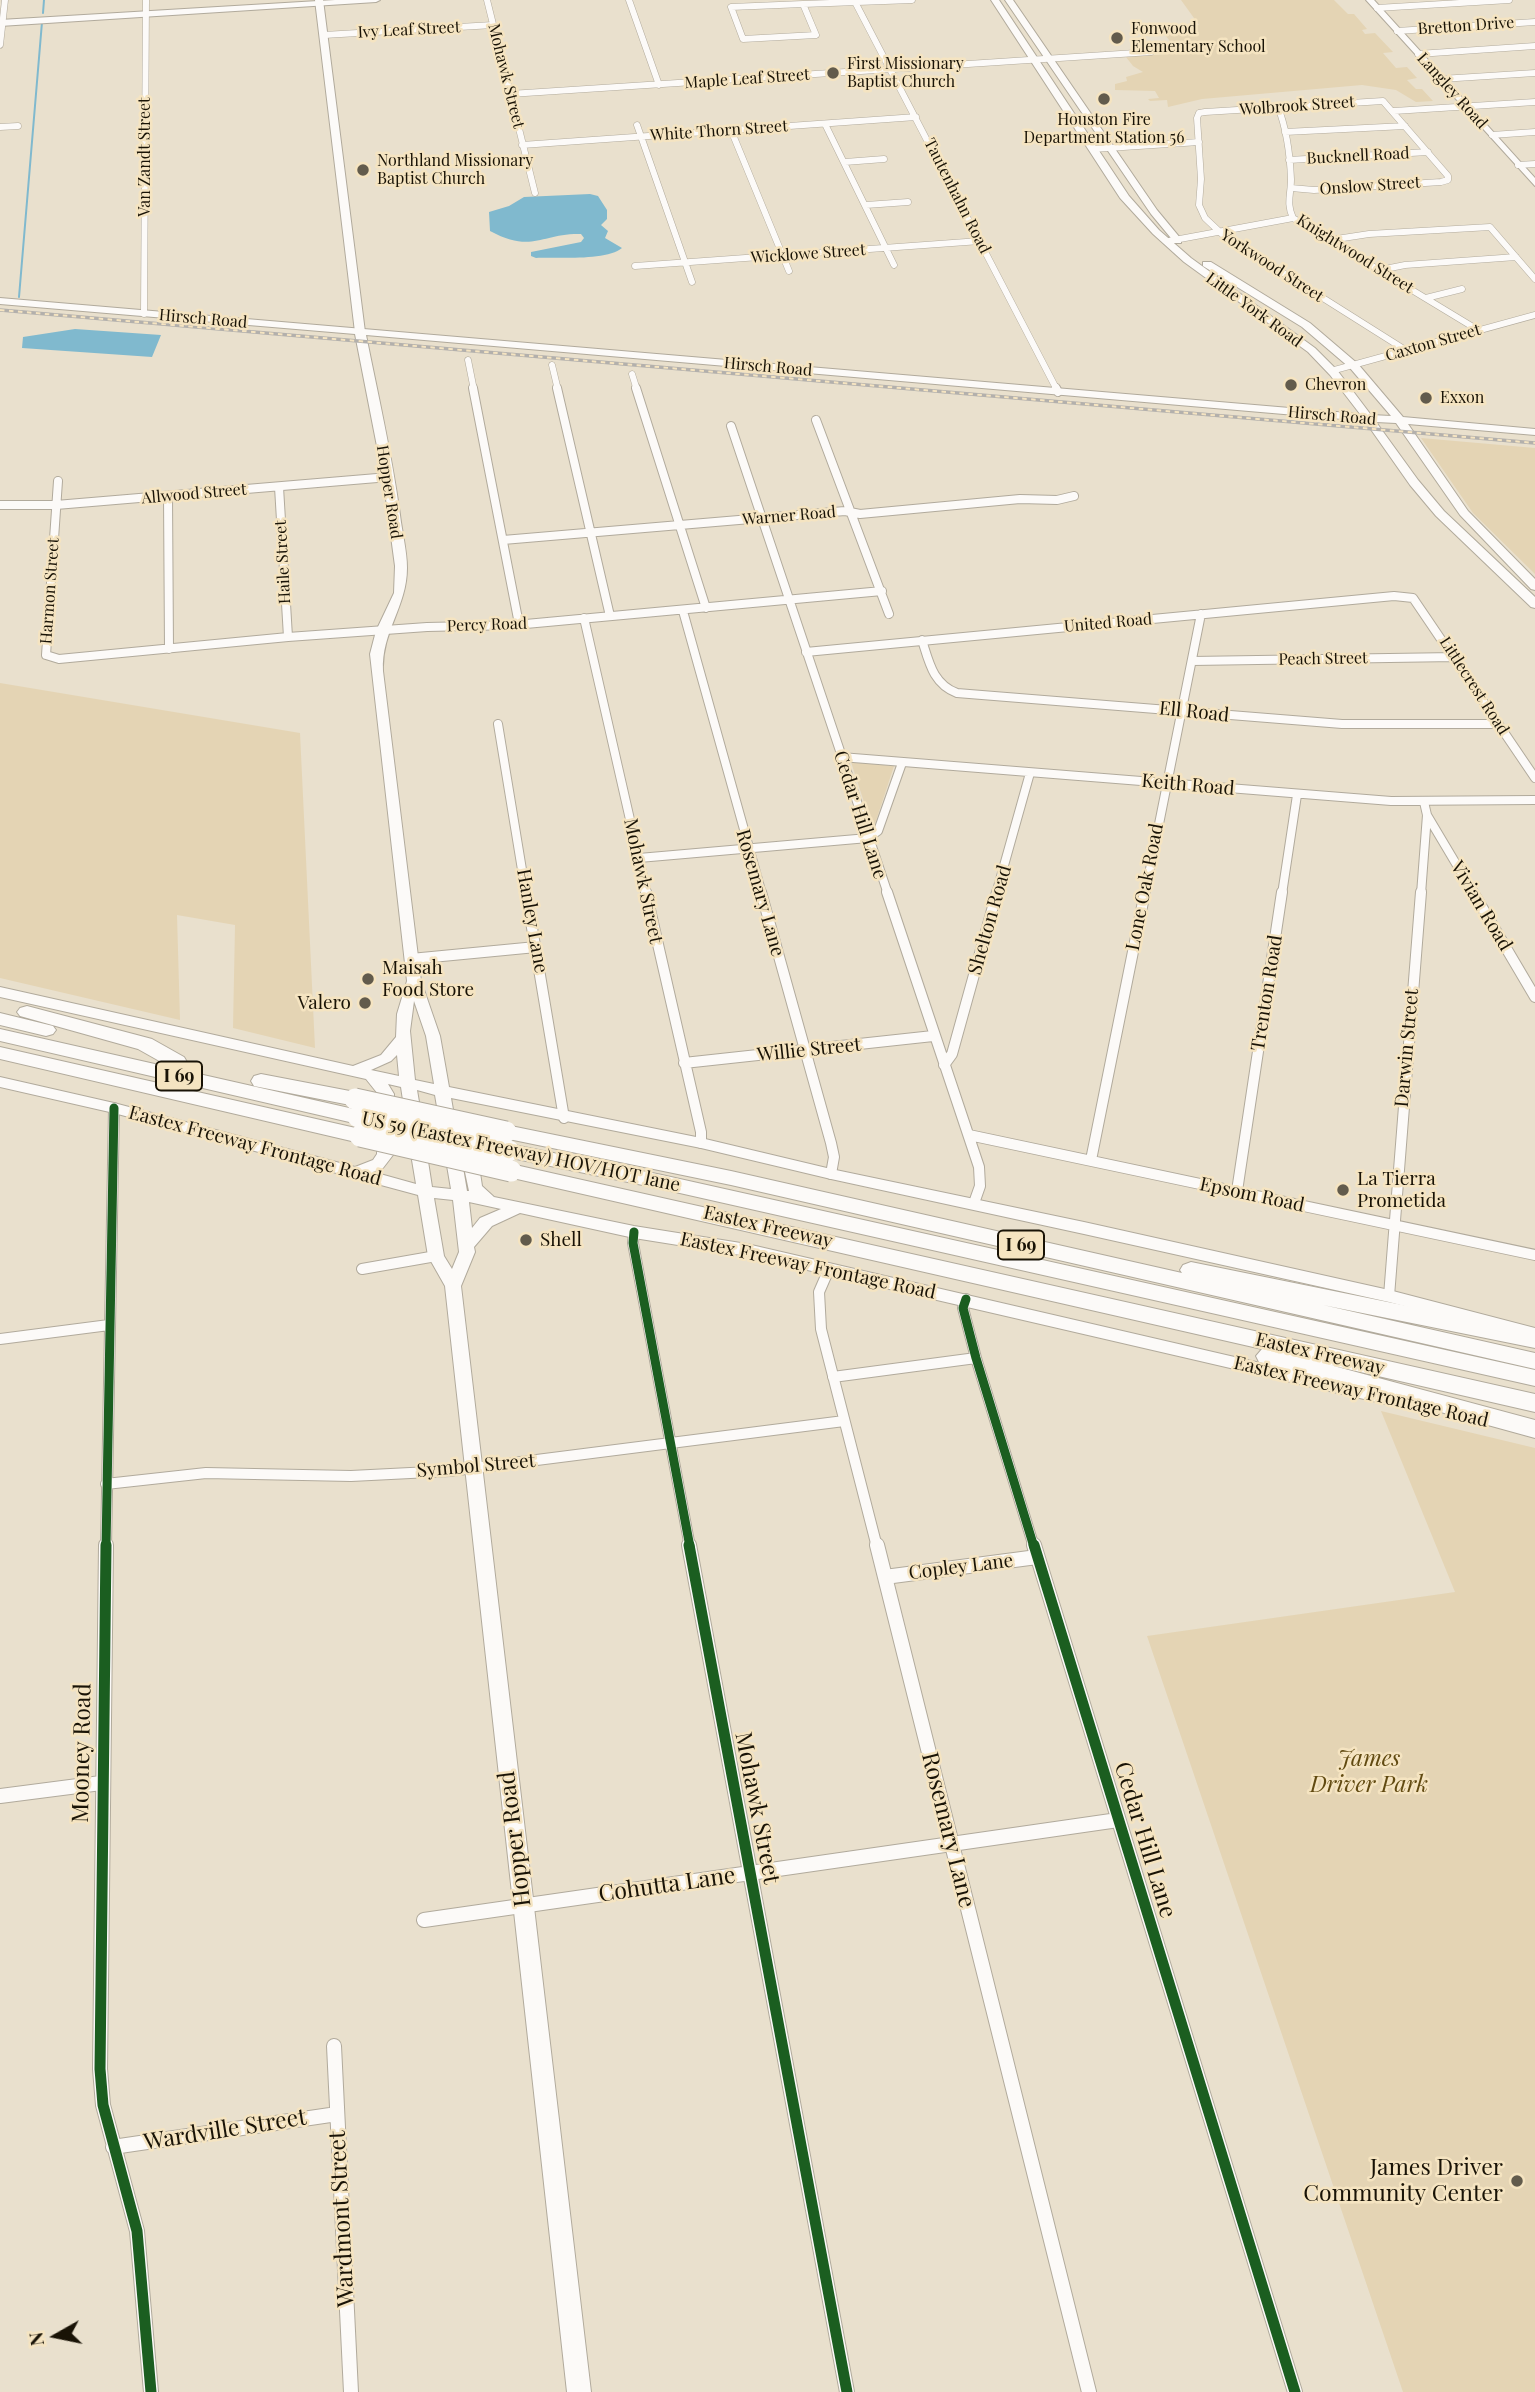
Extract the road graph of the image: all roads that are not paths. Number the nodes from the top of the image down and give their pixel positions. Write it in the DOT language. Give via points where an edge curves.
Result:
graph roads {
  1 [pos="5,0"];
  2 [pos="301,0"];
  3 [pos="376,0"];
  4 [pos="487,0"];
  5 [pos="629,0"];
  6 [pos="912,0"];
  7 [pos="995,0"];
  8 [pos="1009,0"];
  9 [pos="1370,0"];
  10 [pos="1509,0"];
  11 [pos="320,2"];
  12 [pos="855,2"];
  13 [pos="803,3"];
  14 [pos="146,7"];
  15 [pos="221,7"];
  16 [pos="1377,8"];
  17 [pos="1,21"];
  18 [pos="1535,22"];
  19 [pos="493,25"];
  20 [pos="1397,30"];
  21 [pos="324,35"];
  22 [pos="0,45"];
  23 [pos="1535,47"];
  24 [pos="1151,52"];
  25 [pos="1418,54"];
  26 [pos="1049,59"];
  27 [pos="1034,60"];
  28 [pos="891,69"];
  29 [pos="1535,73"];
  30 [pos="1441,79"];
  31 [pos="659,85"];
  32 [pos="510,94"];
  33 [pos="1075,98"];
  34 [pos="1060,99"];
  35 [pos="1535,102"];
  36 [pos="1278,107"];
  37 [pos="1467,107"];
  38 [pos="1211,111"];
  39 [pos="1394,111"];
  40 [pos="916,117"];
  41 [pos="825,124"];
  42 [pos="637,125"];
  43 [pos="18,126"];
  44 [pos="1405,126"];
  45 [pos="0,127"];
  46 [pos="732,131"];
  47 [pos="1285,132"];
  48 [pos="1535,132"];
  49 [pos="1492,135"];
  50 [pos="640,136"];
  51 [pos="1199,142"];
  52 [pos="522,145"];
  53 [pos="1109,148"];
  54 [pos="1093,149"];
  55 [pos="1428,152"];
  56 [pos="884,159"];
  57 [pos="1289,160"];
  58 [pos="845,162"];
  59 [pos="1535,164"];
  60 [pos="1518,165"];
  61 [pos="1535,183"];
  62 [pos="1135,185"];
  63 [pos="1117,186"];
  64 [pos="1291,188"];
  65 [pos="535,193"];
  66 [pos="908,202"];
  67 [pos="866,205"];
  68 [pos="1151,208"];
  69 [pos="1134,209"];
  70 [pos="1293,218"];
  71 [pos="1218,232"];
  72 [pos="1176,240"];
  73 [pos="1330,240"];
  74 [pos="980,241"];
  75 [pos="1164,243"];
  76 [pos="887,248"];
  77 [pos="782,256"];
  78 [pos="1516,257"];
  79 [pos="686,263"];
  80 [pos="894,265"];
  81 [pos="635,266"];
  82 [pos="1380,270"];
  83 [pos="789,271"];
  84 [pos="1535,279"];
  85 [pos="692,282"];
  86 [pos="1462,289"];
  87 [pos="1426,298"];
  88 [pos="0,301"];
  89 [pos="144,314"];
  90 [pos="1535,315"];
  91 [pos="1478,330"];
  92 [pos="360,332"];
  93 [pos="1407,351"];
  94 [pos="468,360"];
  95 [pos="552,365"];
  96 [pos="1354,366"];
  97 [pos="1331,371"];
  98 [pos="632,374"];
  99 [pos="1058,392"];
  100 [pos="1368,419"];
  101 [pos="816,420"];
  102 [pos="1401,422"];
  103 [pos="731,426"];
  104 [pos="1535,432"];
  105 [pos="1437,472"];
  106 [pos="1406,474"];
  107 [pos="388,477"];
  108 [pos="58,481"];
  109 [pos="279,487"];
  110 [pos="168,496"];
  111 [pos="1074,496"];
  112 [pos="0,505"];
  113 [pos="56,505"];
  114 [pos="852,512"];
  115 [pos="761,518"];
  116 [pos="681,525"];
  117 [pos="593,533"];
  118 [pos="503,540"];
  119 [pos="1535,586"];
  120 [pos="882,591"];
  121 [pos="1410,597"];
  122 [pos="788,600"];
  123 [pos="1535,604"];
  124 [pos="706,608"];
  125 [pos="683,611"];
  126 [pos="889,614"];
  127 [pos="1201,614"];
  128 [pos="610,616"];
  129 [pos="584,618"];
  130 [pos="519,624"];
  131 [pos="382,631"];
  132 [pos="288,638"];
  133 [pos="922,640"];
  134 [pos="169,649"];
  135 [pos="806,652"];
  136 [pos="92,656"];
  137 [pos="1455,657"];
  138 [pos="1192,661"];
  139 [pos="1182,710"];
  140 [pos="498,724"];
  141 [pos="1499,724"];
  142 [pos="841,757"];
  143 [pos="902,762"];
  144 [pos="1030,773"];
  145 [pos="1535,778"];
  146 [pos="1167,783"];
  147 [pos="1297,795"];
  148 [pos="1535,800"];
  149 [pos="1424,802"];
  150 [pos="1427,816"];
  151 [pos="868,838"];
  152 [pos="746,848"];
  153 [pos="639,858"];
  154 [pos="536,947"];
  155 [pos="411,959"];
  156 [pos="414,981"];
  157 [pos="0,992"];
  158 [pos="1535,997"];
  159 [pos="0,1004"];
  160 [pos="0,1019"];
  161 [pos="0,1034"];
  162 [pos="933,1036"];
  163 [pos="404,1037"];
  164 [pos="805,1051"];
  165 [pos="0,1053"];
  166 [pos="177,1062"];
  167 [pos="684,1063"];
  168 [pos="0,1064"];
  169 [pos="944,1065"];
  170 [pos="352,1072"];
  171 [pos="370,1076"];
  172 [pos="0,1082"];
  173 [pos="409,1084"];
  174 [pos="442,1091"];
  175 [pos="222,1102"];
  176 [pos="490,1102"];
  177 [pos="114,1108"];
  178 [pos="357,1118"];
  179 [pos="564,1118"];
  180 [pos="969,1135"];
  181 [pos="701,1143"];
  182 [pos="509,1151"];
  183 [pos="1091,1160"];
  184 [pos="355,1173"];
  185 [pos="831,1174"];
  186 [pos="423,1191"];
  187 [pos="1237,1191"];
  188 [pos="460,1195"];
  189 [pos="974,1203"];
  190 [pos="497,1205"];
  191 [pos="517,1208"];
  192 [pos="1393,1225"];
  193 [pos="634,1232"];
  194 [pos="466,1246"];
  195 [pos="1066,1255"];
  196 [pos="1535,1255"];
  197 [pos="436,1256"];
  198 [pos="362,1269"];
  199 [pos="829,1269"];
  200 [pos="453,1286"];
  201 [pos="1389,1296"];
  202 [pos="966,1299"];
  203 [pos="1164,1318"];
  204 [pos="110,1325"];
  205 [pos="1535,1337"];
  206 [pos="0,1339"];
  207 [pos="976,1358"];
  208 [pos="1535,1361"];
  209 [pos="833,1377"];
  210 [pos="1535,1378"];
  211 [pos="1535,1403"];
  212 [pos="844,1421"];
  213 [pos="1535,1431"];
  214 [pos="670,1444"];
  215 [pos="473,1468"];
  216 [pos="106,1484"];
  217 [pos="1037,1557"];
  218 [pos="886,1577"];
  219 [pos="101,1783"];
  220 [pos="0,1796"];
  221 [pos="1118,1820"];
  222 [pos="951,1844"];
  223 [pos="750,1873"];
  224 [pos="523,1906"];
  225 [pos="424,1920"];
  226 [pos="334,2046"];
  227 [pos="337,2114"];
  228 [pos="113,2147"];
  229 [pos="151,2392"];
  230 [pos="351,2392"];
  231 [pos="579,2392"];
  232 [pos="847,2392"];
  233 [pos="1089,2392"];
  234 [pos="1295,2392"];
  1 -- 17 [label="street"];
  2 -- 15 [label="main road"];
  3 -- 11 [label="main road"];
  4 -- 19 [label="street, Mohawk Street"];
  5 -- 31 [label="street"];
  6 -- 12 [label="street"];
  7 -- 27 [label="main road, Little York Road"];
  8 -- 26 [label="main road, Little York Road"];
  9 -- 16 [label="street, Langley Road"];
  10 -- 16 [label="street"];
  11 -- 15 [label="main road"];
  11 -- 21 [label="street, Hopper Road"];
  12 -- 13 [label="street"];
  12 -- 28 [label="street, Tautenhahn Road"];
  13 -- 13 [label="street" via="731,7 743,39 816,35"];
  14 -- 15 [label="main road"];
  14 -- 17 [label="main road"];
  14 -- 89 [label="street, Van Zandt Street"];
  16 -- 20 [label="street, Langley Road"];
  17 -- 22 [label="street"];
  18 -- 20 [label="street, Bretton Drive"];
  19 -- 21 [label="street, Ivy Leaf Street"];
  19 -- 32 [label="street, Mohawk Street"];
  20 -- 25 [label="street, Langley Road"];
  21 -- 92 [label="street, Hopper Road"];
  23 -- 25 [label="street"];
  24 -- 26 [label="street, Maple Leaf Street"];
  25 -- 30 [label="street, Langley Road"];
  26 -- 27 [label="street, Maple Leaf Street"];
  26 -- 33 [label="main road, Little York Road"];
  27 -- 28 [label="street, Maple Leaf Street"];
  27 -- 34 [label="main road, Little York Road"];
  28 -- 31 [label="street, Maple Leaf Street"];
  28 -- 40 [label="street, Tautenhahn Road"];
  29 -- 30 [label="street"];
  30 -- 37 [label="street, Langley Road"];
  31 -- 32 [label="street, Maple Leaf Street"];
  32 -- 52 [label="street, Mohawk Street"];
  33 -- 34 [label="main road"];
  33 -- 53 [label="main road, Little York Road"];
  34 -- 54 [label="main road, Little York Road"];
  35 -- 37 [label="street"];
  36 -- 38 [label="street, Wolbrook Street"];
  36 -- 39 [label="street, Wolbrook Street" via="1383,101"];
  36 -- 47 [label="street, Knightwood Street"];
  37 -- 39 [label="street"];
  37 -- 49 [label="street, Langley Road"];
  38 -- 51 [label="street, Yorkwood Street" via="1199,113 1197,118"];
  39 -- 44 [label="street"];
  40 -- 41 [label="street, White Thorn Street"];
  40 -- 74 [label="street, Tautenhahn Road"];
  41 -- 46 [label="street, White Thorn Street"];
  41 -- 58 [label="street"];
  42 -- 50 [label="street"];
  43 -- 45 [label="street"];
  44 -- 47 [label="street"];
  44 -- 55 [label="street"];
  46 -- 50 [label="street, White Thorn Street"];
  46 -- 77 [label="street"];
  47 -- 57 [label="street, Knightwood Street"];
  48 -- 49 [label="street"];
  49 -- 60 [label="street, Langley Road"];
  50 -- 52 [label="street, White Thorn Street"];
  50 -- 79 [label="street"];
  51 -- 53 [label="street"];
  51 -- 71 [label="street, Yorkwood Street" via="1199,205"];
  52 -- 65 [label="street, Mohawk Street"];
  53 -- 54 [label="street"];
  53 -- 62 [label="main road, Little York Road"];
  54 -- 63 [label="main road, Little York Road"];
  55 -- 57 [label="street, Bucknell Road"];
  55 -- 64 [label="street, Onslow Street" via="1448,180"];
  56 -- 58 [label="street"];
  57 -- 64 [label="street, Knightwood Street"];
  58 -- 67 [label="street"];
  59 -- 60 [label="street"];
  60 -- 61 [label="street, Langley Road"];
  62 -- 63 [label="main road"];
  62 -- 68 [label="main road, Little York Road"];
  63 -- 69 [label="main road, Little York Road"];
  64 -- 70 [label="street, Knightwood Street" via="1287,208"];
  66 -- 67 [label="street"];
  67 -- 76 [label="street"];
  68 -- 69 [label="main road"];
  68 -- 72 [label="main road, Little York Road"];
  69 -- 75 [label="main road, Little York Road"];
  70 -- 71 [label="street"];
  70 -- 73 [label="street, Knightwood Street"];
  71 -- 72 [label="street"];
  71 -- 93 [label="street, Yorkwood Street"];
  72 -- 75 [label="street"];
  72 -- 96 [label="main road, Little York Road" via="1306,325"];
  73 -- 78 [label="street" via="1490,227"];
  73 -- 82 [label="street, Knightwood Street"];
  74 -- 76 [label="street, Wicklowe Street"];
  74 -- 99 [label="street, Tautenhahn Road"];
  75 -- 97 [label="main road, Little York Road" via="1317,355"];
  76 -- 77 [label="street, Wicklowe Street"];
  76 -- 80 [label="street"];
  77 -- 79 [label="street, Wicklowe Street"];
  77 -- 83 [label="street"];
  78 -- 82 [label="street"];
  78 -- 84 [label="street"];
  79 -- 81 [label="street, Wicklowe Street"];
  79 -- 85 [label="street"];
  82 -- 87 [label="street, Knightwood Street"];
  86 -- 87 [label="street"];
  87 -- 91 [label="street, Knightwood Street"];
  88 -- 89 [label="main road, Hirsch Road"];
  89 -- 92 [label="main road, Hirsch Road"];
  90 -- 91 [label="street, Caxton Street"];
  91 -- 93 [label="street, Caxton Street"];
  92 -- 99 [label="main road, Hirsch Road"];
  92 -- 107 [label="main road, Hopper Road"];
  93 -- 96 [label="street, Caxton Street"];
  94 -- 118 [label="street"];
  95 -- 117 [label="street"];
  96 -- 97 [label="street, Caxton Street"];
  96 -- 102 [label="main road, Little York Road"];
  97 -- 100 [label="main road, Little York Road"];
  98 -- 116 [label="street"];
  99 -- 100 [label="main road, Hirsch Road"];
  100 -- 102 [label="main road, Hirsch Road"];
  100 -- 106 [label="main road, Little York Road"];
  101 -- 114 [label="street"];
  102 -- 104 [label="main road, Hirsch Road"];
  102 -- 105 [label="main road, Little York Road"];
  103 -- 115 [label="street, Cedar Hill Lane"];
  105 -- 106 [label="main road"];
  105 -- 119 [label="main road, Little York Road" via="1464,513"];
  106 -- 123 [label="main road, Little York Road" via="1438,512"];
  107 -- 109 [label="street, Allwood Street"];
  107 -- 131 [label="main road, Hopper Road" via="401,580 397,602"];
  108 -- 113 [label="street, Harmon Street"];
  109 -- 110 [label="street, Allwood Street"];
  109 -- 132 [label="street, Haile Street"];
  110 -- 113 [label="street, Allwood Street"];
  110 -- 134 [label="street"];
  111 -- 114 [label="street, Warner Road"];
  112 -- 113 [label="street, Allwood Street"];
  113 -- 136 [label="street, Harmon Street" via="46,655 59,659"];
  114 -- 115 [label="street, Warner Road"];
  114 -- 120 [label="street"];
  115 -- 116 [label="street, Warner Road"];
  115 -- 122 [label="street, Cedar Hill Lane"];
  116 -- 117 [label="street, Warner Road"];
  116 -- 124 [label="street"];
  117 -- 118 [label="street, Warner Road"];
  117 -- 128 [label="street"];
  118 -- 130 [label="street"];
  120 -- 122 [label="street, Percy Road"];
  120 -- 126 [label="street"];
  121 -- 127 [label="street, United Road"];
  121 -- 137 [label="street, Littlecrest Road"];
  122 -- 124 [label="street, Percy Road"];
  122 -- 135 [label="street, Cedar Hill Lane"];
  124 -- 125 [label="street, Percy Road"];
  125 -- 128 [label="street, Percy Road"];
  125 -- 152 [label="street, Rosemary Lane"];
  127 -- 133 [label="street, United Road"];
  127 -- 138 [label="street, Lone Oak Road"];
  128 -- 129 [label="street, Percy Road"];
  129 -- 130 [label="street, Percy Road"];
  129 -- 153 [label="street, Mohawk Street"];
  130 -- 131 [label="street, Percy Road"];
  131 -- 132 [label="street, Percy Road"];
  131 -- 155 [label="main road, Hopper Road" via="377,671"];
  132 -- 134 [label="street, Percy Road"];
  133 -- 135 [label="street, United Road"];
  133 -- 139 [label="street, Ell Road" via="937,680 951,691"];
  134 -- 136 [label="street, Percy Road"];
  135 -- 142 [label="street, Cedar Hill Lane"];
  137 -- 138 [label="street, Peach Street"];
  137 -- 141 [label="street, Littlecrest Road"];
  138 -- 139 [label="street, Lone Oak Road"];
  139 -- 141 [label="street, Ell Road" via="1342,724"];
  139 -- 146 [label="street, Lone Oak Road"];
  140 -- 154 [label="street, Hanley Lane"];
  141 -- 145 [label="street, Littlecrest Road"];
  142 -- 143 [label="street, Keith Road"];
  142 -- 151 [label="street, Cedar Hill Lane"];
  143 -- 144 [label="street, Keith Road"];
  143 -- 151 [label="street" via="878,831"];
  144 -- 146 [label="street, Keith Road"];
  144 -- 169 [label="street, Shelton Road" via="952,1054"];
  146 -- 147 [label="street, Keith Road"];
  146 -- 183 [label="street, Lone Oak Road"];
  147 -- 149 [label="street, Keith Road"];
  147 -- 187 [label="street, Trenton Road"];
  148 -- 149 [label="street, Keith Road"];
  149 -- 150 [label="street, Darwin Street"];
  150 -- 158 [label="street, Vivian Road"];
  150 -- 192 [label="street, Darwin Street"];
  151 -- 152 [label="street"];
  151 -- 162 [label="street, Cedar Hill Lane"];
  152 -- 153 [label="street"];
  152 -- 164 [label="street, Rosemary Lane"];
  153 -- 167 [label="street, Mohawk Street"];
  154 -- 155 [label="street"];
  154 -- 179 [label="street, Hanley Lane"];
  155 -- 156 [label="main road, Hopper Road"];
  156 -- 163 [label="main road, Hopper Road" via="402,1015"];
  156 -- 174 [label="main road, Hopper Road" via="433,1036"];
  157 -- 170 [label="main road"];
  159 -- 166 [label="highway" via="145,1044"];
  160 -- 166 [label="highway, Eastex Freeway / I 69"];
  161 -- 178 [label="highway, US 59 (Eastex Freeway) HOV/HOT lane / I 69"];
  162 -- 164 [label="street, Willie Street"];
  162 -- 169 [label="street, Cedar Hill Lane"];
  163 -- 170 [label="main road" via="386,1058"];
  163 -- 173 [label="main road, Hopper Road"];
  164 -- 167 [label="street, Willie Street"];
  164 -- 185 [label="street, Rosemary Lane" via="834,1157"];
  165 -- 175 [label="highway, Eastex Freeway / I 69"];
  166 -- 178 [label="highway, Eastex Freeway / I 69"];
  167 -- 181 [label="street, Mohawk Street"];
  168 -- 175 [label="highway"];
  169 -- 180 [label="street, Cedar Hill Lane"];
  170 -- 171 [label="main road"];
  171 -- 173 [label="main road"];
  171 -- 184 [label="main road" via="386,1094 384,1155 378,1164"];
  172 -- 177 [label="main road, Eastex Freeway Frontage Road"];
  173 -- 174 [label="main road"];
  173 -- 186 [label="main road, Hopper Road"];
  174 -- 176 [label="main road"];
  174 -- 188 [label="main road, Hopper Road"];
  175 -- 178 [label="highway, Eastex Freeway / I 69"];
  176 -- 179 [label="main road"];
  176 -- 190 [label="main road" via="470,1117 467,1141 475,1188"];
  177 -- 184 [label="main road, Eastex Freeway Frontage Road"];
  177 -- 204 [label="street, Mooney Road"];
  178 -- 182 [label="highway, Eastex Freeway / I 69, bridge"];
  178 -- 182 [label="highway, Eastex Freeway / I 69, bridge"];
  179 -- 181 [label="main road"];
  180 -- 183 [label="street, Epsom Road"];
  180 -- 189 [label="street, Cedar Hill Lane" via="981,1180"];
  181 -- 185 [label="main road"];
  182 -- 195 [label="highway, Eastex Freeway / I 69" via="731,1178"];
  182 -- 203 [label="highway, Eastex Freeway / I 69"];
  182 -- 210 [label="highway, US 59 (Eastex Freeway) HOV/HOT lane / I 69"];
  183 -- 187 [label="street, Epsom Road"];
  184 -- 186 [label="main road, Eastex Freeway Frontage Road"];
  185 -- 189 [label="main road"];
  186 -- 188 [label="main road, Eastex Freeway Frontage Road"];
  186 -- 197 [label="main road, Hopper Road"];
  187 -- 192 [label="street, Epsom Road"];
  188 -- 190 [label="main road, Eastex Freeway Frontage Road"];
  188 -- 194 [label="main road, Hopper Road"];
  189 -- 201 [label="main road"];
  190 -- 191 [label="main road, Eastex Freeway Frontage Road"];
  191 -- 193 [label="main road, Eastex Freeway Frontage Road"];
  191 -- 194 [label="main road" via="486,1222"];
  192 -- 196 [label="street, Epsom Road"];
  192 -- 201 [label="street, Darwin Street"];
  193 -- 199 [label="main road, Eastex Freeway Frontage Road"];
  193 -- 214 [label="street, Mohawk Street" via="632,1243"];
  194 -- 200 [label="main road, Hopper Road"];
  195 -- 205 [label="highway" via="1125,1258"];
  195 -- 208 [label="highway, Eastex Freeway / I 69"];
  197 -- 198 [label="street"];
  197 -- 200 [label="main road, Hopper Road"];
  199 -- 202 [label="main road, Eastex Freeway Frontage Road"];
  199 -- 209 [label="street, Rosemary Lane" via="819,1292 818,1310"];
  200 -- 215 [label="main road, Hopper Road"];
  201 -- 205 [label="main road"];
  202 -- 207 [label="street, Cedar Hill Lane" via="963,1308"];
  202 -- 213 [label="main road, Eastex Freeway Frontage Road"];
  203 -- 211 [label="highway, Eastex Freeway / I 69"];
  203 -- 213 [label="highway" via="1196,1336"];
  204 -- 206 [label="street"];
  204 -- 216 [label="street, Mooney Road"];
  207 -- 209 [label="street"];
  207 -- 217 [label="street, Cedar Hill Lane"];
  209 -- 212 [label="street, Rosemary Lane"];
  212 -- 214 [label="street, Symbol Street"];
  212 -- 218 [label="street, Rosemary Lane"];
  214 -- 215 [label="street, Symbol Street"];
  214 -- 223 [label="street, Mohawk Street"];
  215 -- 216 [label="street, Symbol Street" via="351,1476 206,1472"];
  215 -- 224 [label="main road, Hopper Road"];
  216 -- 219 [label="street, Mooney Road"];
  217 -- 218 [label="street, Copley Lane"];
  217 -- 221 [label="street, Cedar Hill Lane"];
  218 -- 222 [label="street, Rosemary Lane"];
  219 -- 220 [label="street"];
  219 -- 228 [label="street, Mooney Road" via="100,2069"];
  221 -- 222 [label="street, Cohutta Lane"];
  221 -- 234 [label="street, Cedar Hill Lane"];
  222 -- 223 [label="street, Cohutta Lane"];
  222 -- 233 [label="street, Rosemary Lane"];
  223 -- 224 [label="street, Cohutta Lane"];
  223 -- 232 [label="street, Mohawk Street"];
  224 -- 225 [label="street, Cohutta Lane"];
  224 -- 231 [label="main road, Hopper Road"];
  226 -- 227 [label="street, Wardmont Street"];
  227 -- 228 [label="street, Wardville Street"];
  227 -- 230 [label="street, Wardmont Street"];
  228 -- 229 [label="street, Mooney Road" via="137,2231"];
}
